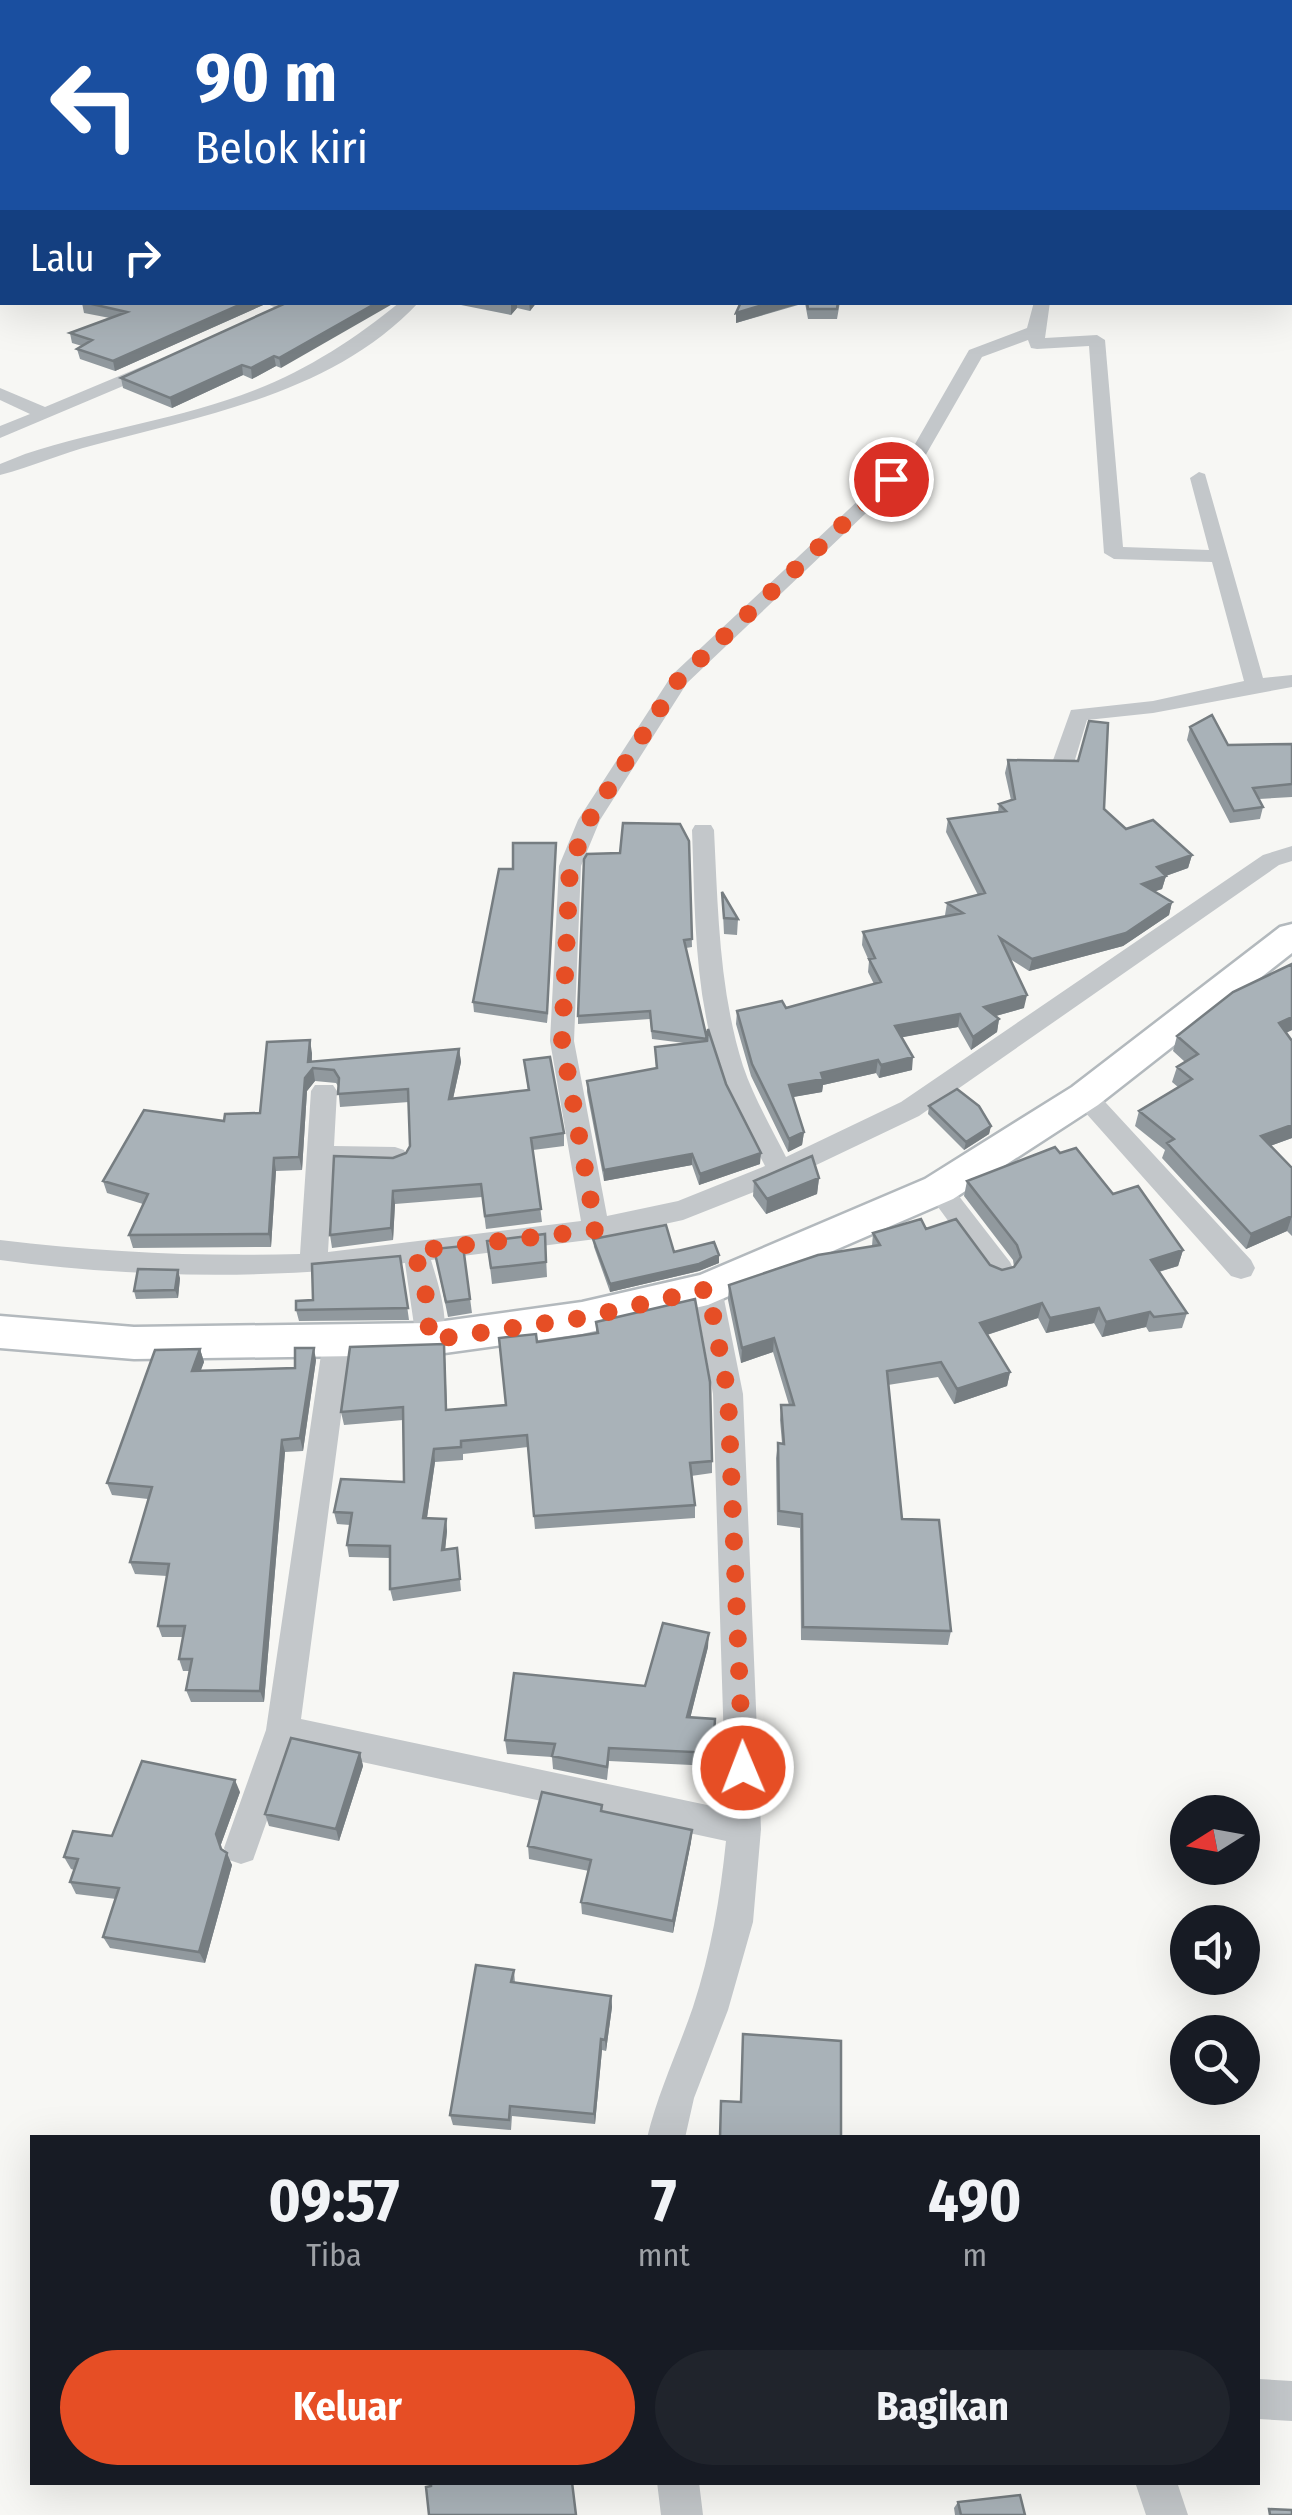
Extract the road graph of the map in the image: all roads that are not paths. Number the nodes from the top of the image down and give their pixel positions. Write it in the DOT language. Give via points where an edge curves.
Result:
graph roads {
  1 [pos="407,305"];
  2 [pos="1041,305"];
  3 [pos="1035,331"];
  4 [pos="181,354"];
  5 [pos="0,393"];
  6 [pos="45,414"];
  7 [pos="0,433"];
  8 [pos="0,470"];
  9 [pos="1200,478"];
  10 [pos="1220,556"];
  11 [pos="1292,681"];
  12 [pos="1255,686"];
  13 [pos="1063,763"];
  14 [pos="703,830"];
  15 [pos="1284,864"];
  16 [pos="1292,935"];
  17 [pos="324,1091"];
  18 [pos="1084,1096"];
  19 [pos="318,1156"];
  20 [pos="395,1157"];
  21 [pos="780,1171"];
  22 [pos="939,1190"];
  23 [pos="596,1230"];
  24 [pos="0,1250"];
  25 [pos="414,1251"];
  26 [pos="313,1264"];
  27 [pos="1241,1268"];
  28 [pos="1000,1270"];
  29 [pos="708,1289"];
  30 [pos="428,1313"];
  31 [pos="0,1332"];
  32 [pos="337,1341"];
  33 [pos="283,1730"];
  34 [pos="744,1830"];
  35 [pos="241,1848"];
  36 [pos="667,2135"];
  37 [pos="1260,2399"];
  38 [pos="1292,2402"];
  39 [pos="678,2485"];
  40 [pos="1157,2485"];
  41 [pos="682,2515"];
  42 [pos="1167,2515"];
  1 -- 8 [label="street" via="354,348 260,394"];
  2 -- 3 [label="street"];
  3 -- 10 [label="street" via="1037,344 1097,340 1114,553"];
  3 -- 23 [label="street" via="975,354 918,454 679,679 589,820 570,866 562,1041"];
  4 -- 6 [label="street"];
  5 -- 6 [label="street"];
  6 -- 7 [label="street"];
  9 -- 10 [label="street"];
  10 -- 12 [label="street"];
  11 -- 12 [label="street"];
  12 -- 13 [label="street" via="1078,714"];
  14 -- 21 [label="street" via="710,966 720,1018 732,1068"];
  15 -- 21 [label="street" via="910,1109"];
  16 -- 18 [label="street"];
  17 -- 19 [label="street"];
  18 -- 22 [label="street"];
  18 -- 27 [label="street"];
  19 -- 20 [label="street"];
  19 -- 26 [label="street"];
  21 -- 23 [label="street" via="682,1210"];
  22 -- 28 [label="street"];
  22 -- 29 [label="street"];
  23 -- 25 [label="street"];
  24 -- 26 [label="street" via="94,1262"];
  25 -- 26 [label="street"];
  25 -- 30 [label="street"];
  29 -- 30 [label="street" via="582,1318"];
  29 -- 34 [label="street" via="728,1394"];
  30 -- 32 [label="street"];
  31 -- 32 [label="street" via="134,1343"];
  32 -- 33 [label="street"];
  33 -- 34 [label="street"];
  33 -- 35 [label="street"];
  34 -- 36 [label="street" via="734,1922"];
  37 -- 38 [label="street"];
  39 -- 41 [label="street"];
  40 -- 42 [label="street"];
}
